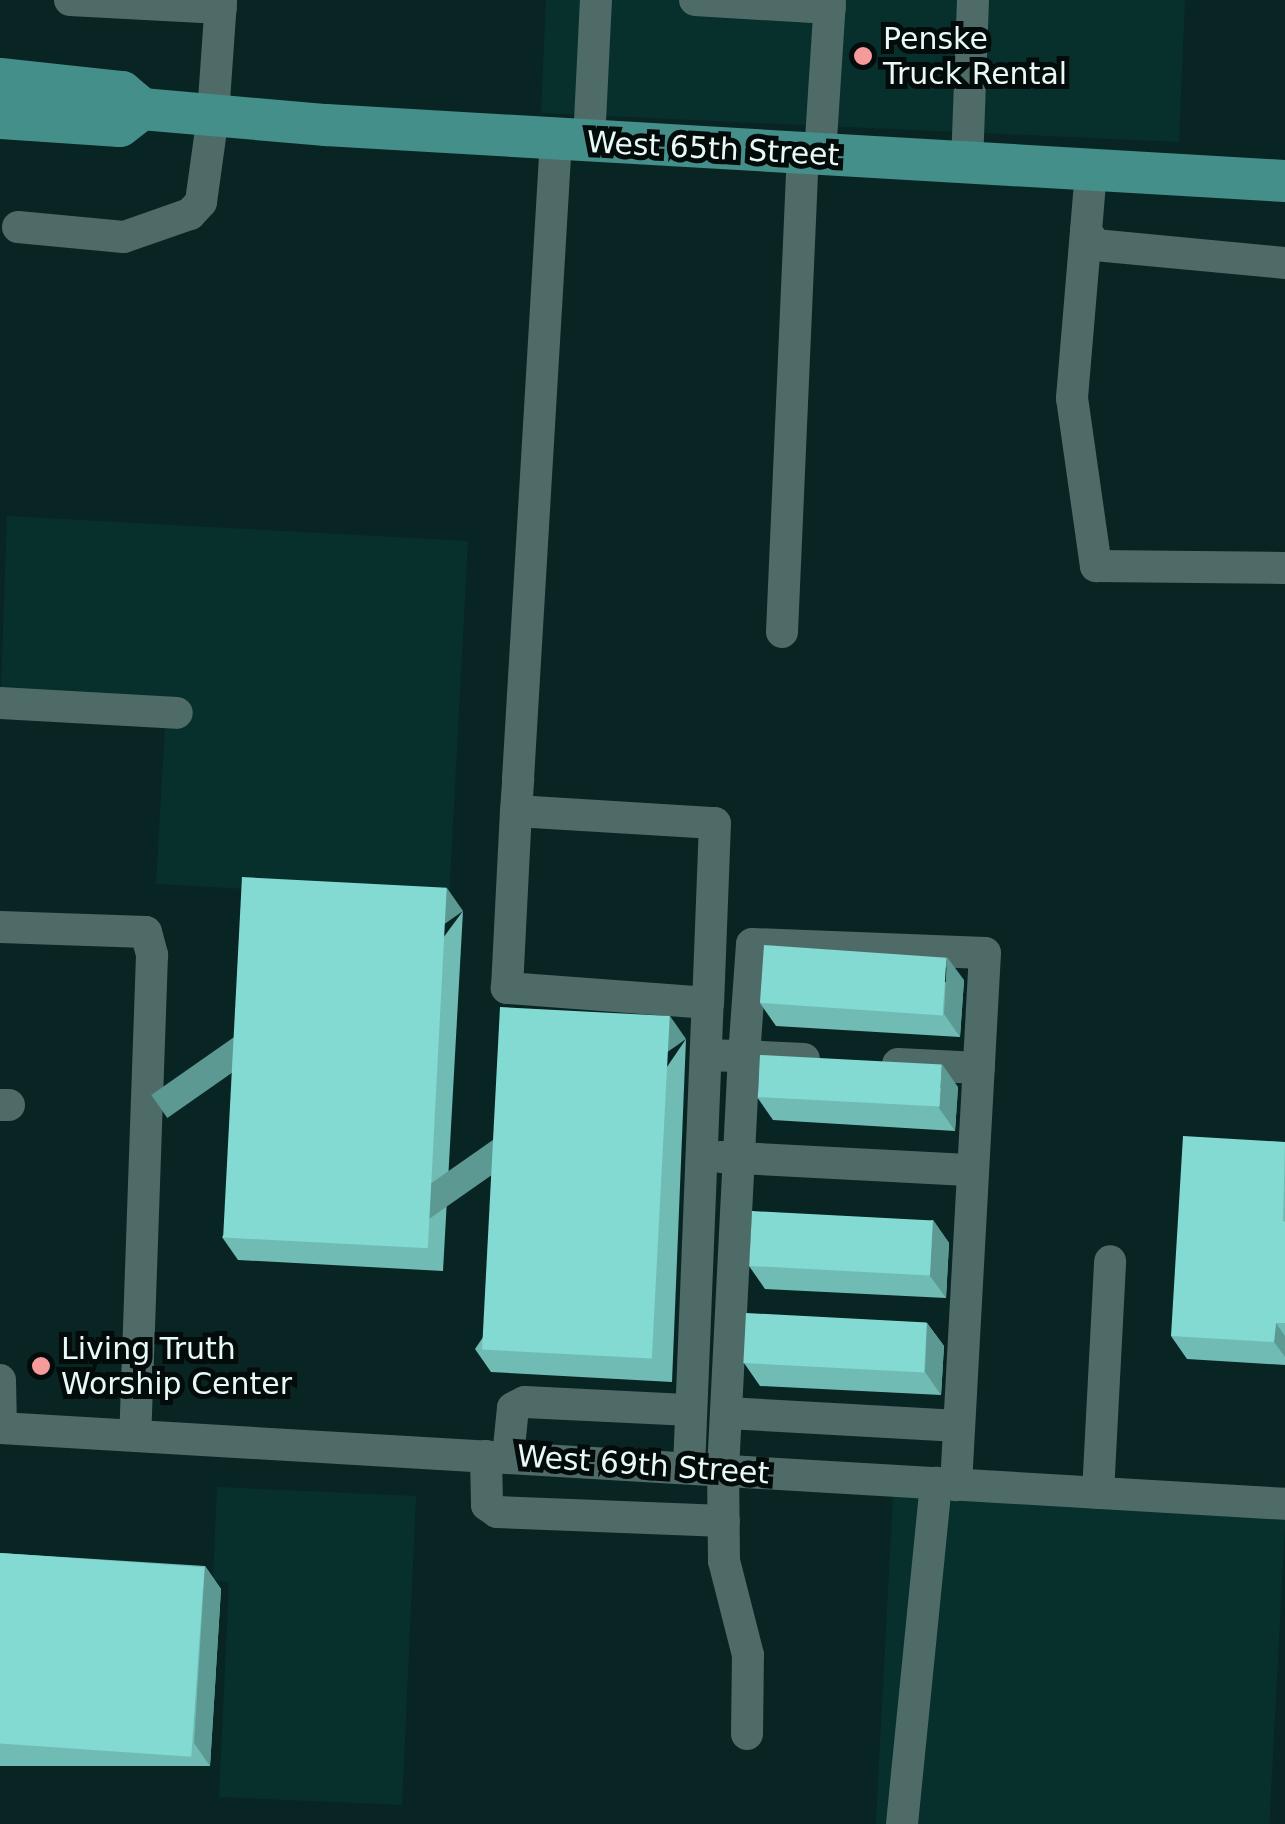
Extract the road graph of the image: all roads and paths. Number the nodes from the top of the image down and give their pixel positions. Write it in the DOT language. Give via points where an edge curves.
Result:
graph roads {
  1 [pos="70,0"];
  2 [pos="596,0"];
  3 [pos="695,0"];
  4 [pos="973,0"];
  5 [pos="221,4"];
  6 [pos="830,4"];
  7 [pos="11,77"];
  8 [pos="142,109"];
  9 [pos="213,115"];
  10 [pos="0,118"];
  11 [pos="572,141"];
  12 [pos="812,155"];
  13 [pos="967,164"];
  14 [pos="1091,170"];
  15 [pos="1285,181"];
  16 [pos="18,227"];
  17 [pos="1086,230"];
  18 [pos="1285,263"];
  19 [pos="1285,568"];
  20 [pos="782,632"];
  21 [pos="0,703"];
  22 [pos="177,713"];
  23 [pos="516,812"];
  24 [pos="0,927"];
  25 [pos="708,1003"];
  26 [pos="706,1055"];
  27 [pos="744,1056"];
  28 [pos="978,1068"];
  29 [pos="701,1156"];
  30 [pos="739,1158"];
  31 [pos="973,1170"];
  32 [pos="1110,1261"];
  33 [pos="733,1314"];
  34 [pos="772,1316"];
  35 [pos="926,1325"];
  36 [pos="964,1327"];
  37 [pos="0,1380"];
  38 [pos="691,1410"];
  39 [pos="727,1412"];
  40 [pos="959,1426"];
  41 [pos="0,1428"];
  42 [pos="135,1434"];
  43 [pos="497,1456"];
  44 [pos="688,1468"];
  45 [pos="724,1470"];
  46 [pos="946,1484"];
  47 [pos="1098,1493"];
  48 [pos="1285,1504"];
  49 [pos="724,1522"];
  50 [pos="747,1734"];
  51 [pos="902,1824"];
  1 -- 5 [label="street"];
  2 -- 11 [label="street"];
  3 -- 6 [label="street"];
  4 -- 13 [label="street"];
  5 -- 9 [label="street"];
  6 -- 12 [label="street"];
  7 -- 8 [label="main road, West 65th Street" via="122,92"];
  8 -- 9 [label="main road, West 65th Street"];
  8 -- 10 [label="main road, West 65th Street" via="120,126"];
  9 -- 11 [label="main road, West 65th Street"];
  9 -- 16 [label="street" via="200,202 178,222 124,238"];
  11 -- 12 [label="main road, West 65th Street"];
  11 -- 23 [label="street"];
  12 -- 13 [label="main road, West 65th Street"];
  12 -- 20 [label="street"];
  13 -- 14 [label="main road, West 65th Street"];
  14 -- 15 [label="main road, West 65th Street"];
  14 -- 17 [label="street"];
  17 -- 18 [label="street" via="1111,251"];
  17 -- 19 [label="street" via="1072,398 1096,566"];
  21 -- 22 [label="street"];
  23 -- 25 [label="street" via="511,992"];
  23 -- 25 [label="street" via="715,823"];
  24 -- 42 [label="street" via="146,932 152,955"];
  25 -- 26 [label="street"];
  26 -- 27 [label="street"];
  26 -- 29 [label="street"];
  27 -- 28 [label="street"];
  27 -- 28 [label="street" via="752,944 985,953"];
  27 -- 30 [label="street"];
  28 -- 31 [label="street"];
  29 -- 30 [label="street"];
  29 -- 38 [label="street"];
  30 -- 31 [label="street"];
  30 -- 33 [label="street"];
  31 -- 36 [label="street"];
  32 -- 47 [label="street"];
  33 -- 34 [label="street"];
  33 -- 39 [label="street"];
  35 -- 36 [label="street"];
  36 -- 40 [label="street"];
  37 -- 41 [label="street"];
  38 -- 43 [label="street" via="525,1402 513,1408"];
  38 -- 44 [label="street"];
  39 -- 40 [label="street"];
  39 -- 45 [label="street"];
  40 -- 46 [label="street"];
  41 -- 42 [label="street, West 69th Street"];
  42 -- 43 [label="street, West 69th Street"];
  43 -- 44 [label="street, West 69th Street"];
  43 -- 49 [label="street" via="488,1505 497,1512"];
  44 -- 45 [label="street, West 69th Street"];
  45 -- 46 [label="street, West 69th Street"];
  45 -- 49 [label="street"];
  46 -- 47 [label="street, West 69th Street"];
  46 -- 51 [label="street"];
  47 -- 48 [label="street, West 69th Street"];
  49 -- 50 [label="street" via="748,1655"];
}
